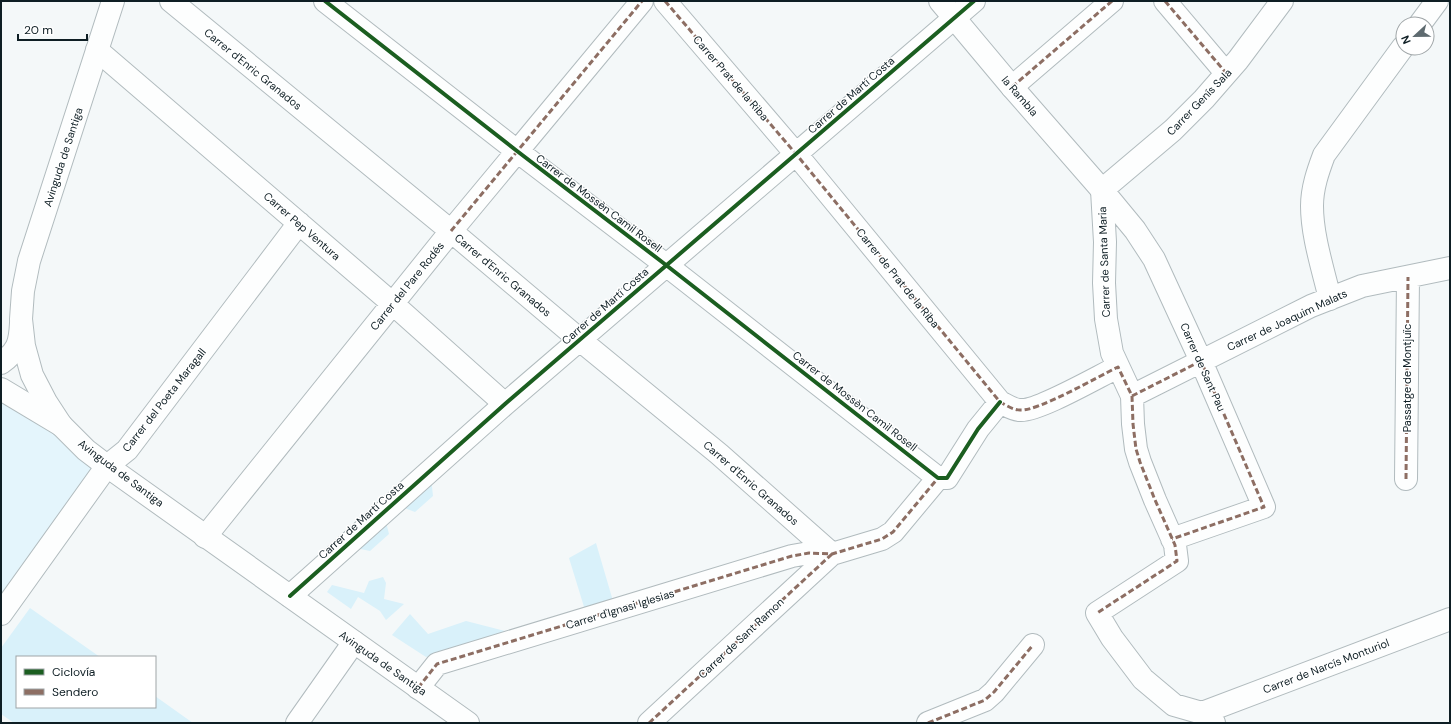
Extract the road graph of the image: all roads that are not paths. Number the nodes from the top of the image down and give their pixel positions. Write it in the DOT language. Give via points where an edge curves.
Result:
graph roads {
  1 [pos="113,1"];
  2 [pos="171,1"];
  3 [pos="324,1"];
  4 [pos="642,1"];
  5 [pos="665,1"];
  6 [pos="940,1"];
  7 [pos="974,1"];
  8 [pos="1112,1"];
  9 [pos="1165,1"];
  10 [pos="1282,1"];
  11 [pos="1437,1"];
  12 [pos="1426,16"];
  13 [pos="954,18"];
  14 [pos="97,50"];
  15 [pos="1396,56"];
  16 [pos="1226,74"];
  17 [pos="1012,87"];
  18 [pos="517,151"];
  19 [pos="796,154"];
  20 [pos="1102,190"];
  21 [pos="299,223"];
  22 [pos="1135,230"];
  23 [pos="451,231"];
  24 [pos="1105,242"];
  25 [pos="666,265"];
  26 [pos="1450,268"];
  27 [pos="1408,276"];
  28 [pos="1330,299"];
  29 [pos="393,304"];
  30 [pos="21,320"];
  31 [pos="580,340"];
  32 [pos="1201,361"];
  33 [pos="1,362"];
  34 [pos="1118,367"];
  35 [pos="1,389"];
  36 [pos="1132,396"];
  37 [pos="1000,402"];
  38 [pos="505,404"];
  39 [pos="62,425"];
  40 [pos="107,466"];
  41 [pos="938,478"];
  42 [pos="1406,479"];
  43 [pos="205,537"];
  44 [pos="1172,538"];
  45 [pos="832,554"];
  46 [pos="290,596"];
  47 [pos="1,614"];
  48 [pos="1450,619"];
  49 [pos="354,642"];
  50 [pos="1033,645"];
  51 [pos="418,688"];
  52 [pos="1204,720"];
  53 [pos="297,723"];
  54 [pos="468,723"];
  55 [pos="649,723"];
  56 [pos="931,723"];
  1 -- 14 [label="street, Avinguda de Santiga"];
  2 -- 23 [label="street, Carrer d'Enric Granados"];
  3 -- 18 [label="street, Carrer de Mossèn Camil Rosell"];
  4 -- 18 [label="street, Carrer del Pare Rodés"];
  5 -- 19 [label="street, Carrer Prat de la Riba"];
  6 -- 13 [label="street, la Rambla"];
  7 -- 13 [label="street, Carrer de Martí Costa"];
  8 -- 17 [label="street"];
  9 -- 16 [label="street"];
  10 -- 16 [label="street, Carrer Genís Sala"];
  11 -- 12 [label="street"];
  13 -- 17 [label="street, la Rambla"];
  13 -- 19 [label="street, Carrer de Martí Costa"];
  14 -- 21 [label="street, Carrer Pep Ventura"];
  14 -- 30 [label="street, Avinguda de Santiga" via="29,261 22,291"];
  15 -- 28 [label="street" via="1324,155 1317,175 1312,204 1313,224"];
  16 -- 20 [label="street, Carrer Genís Sala" via="1173,130"];
  17 -- 20 [label="street, la Rambla"];
  18 -- 23 [label="street, Carrer del Pare Rodés"];
  18 -- 25 [label="street, Carrer de Mossèn Camil Rosell"];
  19 -- 25 [label="street, Carrer de Martí Costa"];
  19 -- 37 [label="street, Carrer de Prat de la Riba"];
  20 -- 22 [label="street, Carrer de Sant Pau"];
  20 -- 24 [label="street, Carrer de Santa Maria"];
  21 -- 29 [label="street, Carrer Pep Ventura"];
  21 -- 40 [label="street, Carrer del Poeta Maragall" via="127,450"];
  22 -- 24 [label="street" via="1112,235"];
  22 -- 32 [label="street, Carrer de Sant Pau" via="1154,259"];
  23 -- 29 [label="street, Carrer del Pare Rodés"];
  23 -- 31 [label="street, Carrer d'Enric Granados"];
  24 -- 34 [label="street, Carrer de Santa Maria" via="1106,319 1112,353"];
  25 -- 31 [label="street, Carrer de Martí Costa"];
  25 -- 41 [label="street, Carrer de Mossèn Camil Rosell"];
  26 -- 27 [label="street, Carrer de Joaquim Malats"];
  27 -- 28 [label="street, Carrer de Joaquim Malats" via="1362,286"];
  27 -- 42 [label="street, Passatge de Montjuïc"];
  28 -- 32 [label="street, Carrer de Joaquim Malats"];
  29 -- 38 [label="street, Carrer Pep Ventura"];
  29 -- 43 [label="street, Carrer del Pare Rodés"];
  30 -- 33 [label="street" via="20,341 10,357"];
  30 -- 39 [label="street, Avinguda de Santiga" via="24,346 32,375"];
  31 -- 38 [label="street, Carrer de Martí Costa"];
  31 -- 45 [label="street, Carrer d'Enric Granados" via="719,454"];
  32 -- 36 [label="street, Carrer de Joaquim Malats"];
  32 -- 44 [label="street, Carrer de Sant Pau" via="1264,507"];
  34 -- 36 [label="street, Carrer de Santa Maria"];
  34 -- 37 [label="street" via="1038,407 1021,410"];
  35 -- 39 [label="street"];
  36 -- 44 [label="street, Carrer de Santa Maria" via="1136,449"];
  37 -- 41 [label="street" via="978,429 948,478"];
  38 -- 46 [label="street, Carrer de Martí Costa"];
  39 -- 40 [label="street, Avinguda de Santiga" via="86,450"];
  40 -- 43 [label="street, Avinguda de Santiga"];
  40 -- 47 [label="street, Carrer del Poeta Maragall"];
  41 -- 45 [label="street" via="893,532 882,539"];
  43 -- 46 [label="street, Avinguda de Santiga"];
  44 -- 52 [label="street, Carrer de Santa Maria" via="1177,561 1097,613 1143,679 1174,705"];
  45 -- 51 [label="street, Carrer d'Ignasi Iglesias" via="809,553 792,556 437,664"];
  45 -- 55 [label="street, Carrer de Sant Ramon"];
  46 -- 49 [label="street, Avinguda de Santiga"];
  48 -- 52 [label="street, Carrer de Narcís Monturiol"];
  49 -- 51 [label="street, Avinguda de Santiga"];
  49 -- 53 [label="street"];
  50 -- 56 [label="street" via="985,700"];
  51 -- 54 [label="street, Avinguda de Santiga"];
}
